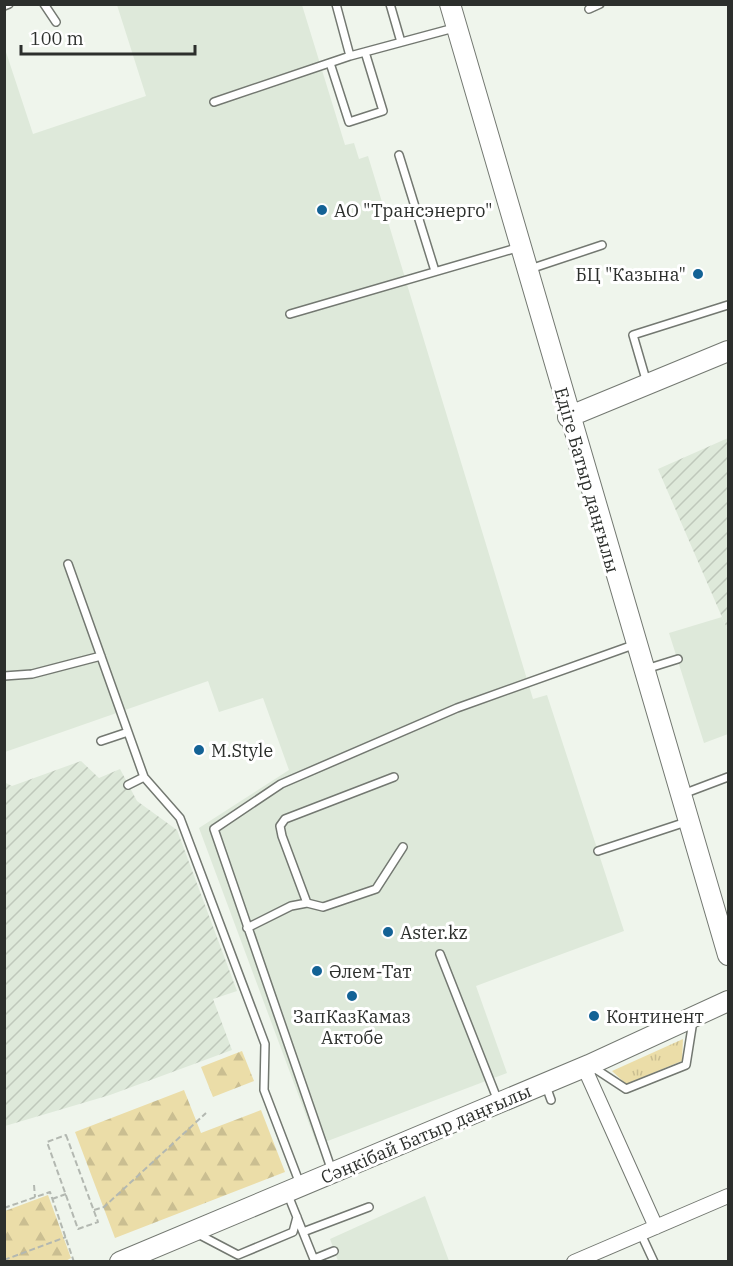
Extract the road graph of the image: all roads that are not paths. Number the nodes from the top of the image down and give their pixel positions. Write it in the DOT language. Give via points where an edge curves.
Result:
graph roads {
  1 [pos="9,4"];
  2 [pos="44,4"];
  3 [pos="336,4"];
  4 [pos="390,4"];
  5 [pos="450,4"];
  6 [pos="600,4"];
  7 [pos="4,6"];
  8 [pos="589,9"];
  9 [pos="56,22"];
  10 [pos="456,28"];
  11 [pos="401,42"];
  12 [pos="365,52"];
  13 [pos="350,56"];
  14 [pos="330,63"];
  15 [pos="214,102"];
  16 [pos="399,155"];
  17 [pos="602,245"];
  18 [pos="519,247"];
  19 [pos="526,270"];
  20 [pos="435,271"];
  21 [pos="729,305"];
  22 [pos="290,314"];
  23 [pos="729,351"];
  24 [pos="648,385"];
  25 [pos="568,417"];
  26 [pos="68,564"];
  27 [pos="636,644"];
  28 [pos="101,656"];
  29 [pos="678,659"];
  30 [pos="644,670"];
  31 [pos="4,676"];
  32 [pos="128,732"];
  33 [pos="101,741"];
  34 [pos="144,777"];
  35 [pos="394,777"];
  36 [pos="729,777"];
  37 [pos="128,785"];
  38 [pos="681,795"];
  39 [pos="694,830"];
  40 [pos="404,847"];
  41 [pos="598,851"];
  42 [pos="308,903"];
  43 [pos="247,928"];
  44 [pos="440,954"];
  45 [pos="729,956"];
  46 [pos="729,1001"];
  47 [pos="693,1019"];
  48 [pos="586,1066"];
  49 [pos="499,1103"];
  50 [pos="333,1173"];
  51 [pos="294,1190"];
  52 [pos="729,1196"];
  53 [pos="369,1207"];
  54 [pos="297,1217"];
  55 [pos="656,1227"];
  56 [pos="194,1231"];
  57 [pos="303,1232"];
  58 [pos="641,1234"];
  59 [pos="334,1251"];
  60 [pos="314,1260"];
  61 [pos="123,1261"];
  62 [pos="574,1262"];
  63 [pos="654,1262"];
  1 -- 7 [label="lane"];
  2 -- 9 [label="lane"];
  3 -- 13 [label="lane"];
  4 -- 11 [label="lane"];
  5 -- 10 [label="main road, Едіге Батыр даңғылы"];
  6 -- 8 [label="lane"];
  10 -- 11 [label="lane"];
  10 -- 18 [label="main road, Едіге Батыр даңғылы"];
  11 -- 12 [label="lane"];
  12 -- 13 [label="lane"];
  12 -- 14 [label="lane" via="383,111 349,122"];
  13 -- 14 [label="lane"];
  14 -- 15 [label="lane"];
  16 -- 20 [label="lane"];
  17 -- 19 [label="lane"];
  18 -- 19 [label="main road, Едіге Батыр даңғылы"];
  18 -- 20 [label="lane"];
  19 -- 25 [label="main road, Едіге Батыр даңғылы"];
  20 -- 22 [label="lane"];
  21 -- 24 [label="lane" via="633,335"];
  23 -- 24 [label="main road"];
  24 -- 25 [label="main road"];
  25 -- 27 [label="main road, Едіге Батыр даңғылы"];
  26 -- 28 [label="lane"];
  27 -- 30 [label="main road, Едіге Батыр даңғылы"];
  27 -- 43 [label="lane" via="457,708 281,784 214,829"];
  28 -- 31 [label="lane" via="32,674"];
  28 -- 32 [label="lane"];
  29 -- 30 [label="lane"];
  30 -- 38 [label="main road, Едіге Батыр даңғылы"];
  32 -- 33 [label="lane"];
  32 -- 34 [label="lane"];
  34 -- 37 [label="lane"];
  34 -- 51 [label="lane" via="180,818 265,1044 264,1089"];
  35 -- 42 [label="lane" via="285,819 280,826"];
  36 -- 38 [label="lane"];
  38 -- 39 [label="main road, Едіге Батыр даңғылы"];
  39 -- 41 [label="lane"];
  39 -- 45 [label="main road, Едіге Батыр даңғылы"];
  40 -- 42 [label="lane" via="376,889 323,907"];
  42 -- 43 [label="lane" via="281,910"];
  43 -- 50 [label="lane"];
  44 -- 49 [label="lane"];
  46 -- 47 [label="main road, Сәңкібай Батыр даңғылы"];
  47 -- 48 [label="main road, Сәңкібай Батыр даңғылы"];
  47 -- 48 [label="lane" via="686,1065 627,1089"];
  48 -- 49 [label="main road, Сәңкібай Батыр даңғылы" via="548,1092"];
  48 -- 55 [label="street"];
  49 -- 50 [label="main road, Сәңкібай Батыр даңғылы"];
  50 -- 51 [label="main road, Сәңкібай Батыр даңғылы"];
  51 -- 54 [label="lane"];
  51 -- 56 [label="main road, Сәңкібай Батыр даңғылы"];
  52 -- 55 [label="street"];
  53 -- 57 [label="lane"];
  54 -- 56 [label="lane" via="293,1232 238,1255"];
  54 -- 57 [label="lane"];
  55 -- 58 [label="street"];
  56 -- 61 [label="main road, Сәңкібай Батыр даңғылы"];
  57 -- 60 [label="lane"];
  58 -- 62 [label="street"];
  58 -- 63 [label="lane"];
  59 -- 60 [label="lane"];
}
